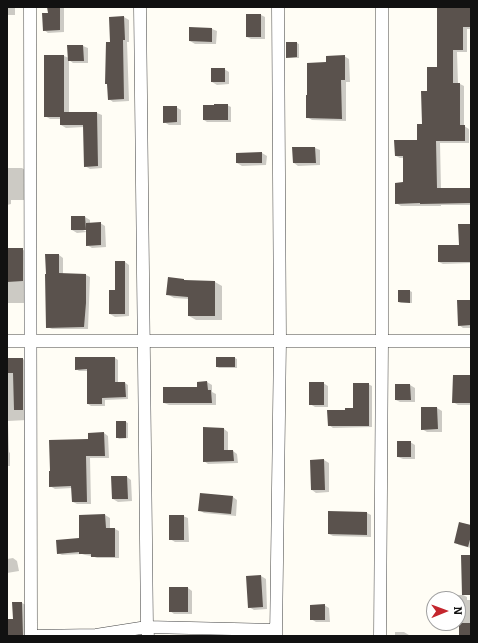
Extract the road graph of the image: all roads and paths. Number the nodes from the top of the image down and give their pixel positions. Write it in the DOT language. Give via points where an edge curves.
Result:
graph roads {
  1 [pos="30,7"];
  2 [pos="140,7"];
  3 [pos="278,7"];
  4 [pos="382,7"];
  5 [pos="7,341"];
  6 [pos="30,341"];
  7 [pos="144,341"];
  8 [pos="280,341"];
  9 [pos="382,341"];
  10 [pos="471,341"];
  11 [pos="147,632"];
  12 [pos="276,633"];
  13 [pos="31,636"];
  14 [pos="380,636"];
  1 -- 6 [label="street"];
  2 -- 7 [label="street"];
  3 -- 8 [label="street"];
  4 -- 9 [label="street"];
  5 -- 6 [label="street"];
  6 -- 7 [label="street"];
  6 -- 13 [label="street"];
  7 -- 8 [label="street"];
  7 -- 11 [label="street"];
  8 -- 9 [label="street"];
  8 -- 12 [label="street"];
  9 -- 10 [label="street"];
  9 -- 14 [label="street"];
  11 -- 12 [label="street"];
  11 -- 13 [label="street"];
}
